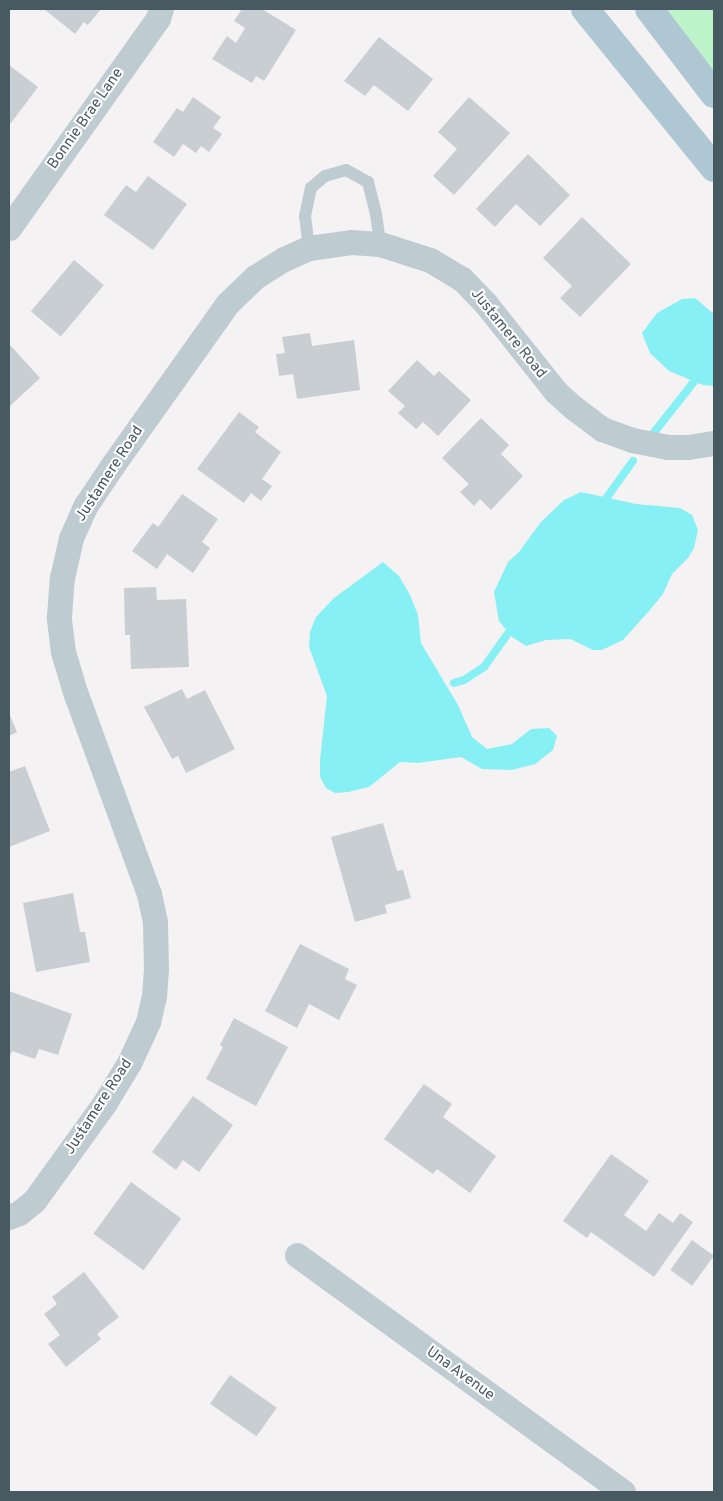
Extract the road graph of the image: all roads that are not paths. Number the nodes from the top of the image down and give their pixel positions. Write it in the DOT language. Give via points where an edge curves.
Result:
graph roads {
  1 [pos="161,9"];
  2 [pos="585,9"];
  3 [pos="649,9"];
  4 [pos="714,94"];
  5 [pos="714,168"];
  6 [pos="9,227"];
  7 [pos="380,244"];
  8 [pos="309,248"];
  9 [pos="714,442"];
  10 [pos="9,1217"];
  11 [pos="297,1255"];
  12 [pos="623,1492"];
  1 -- 6 [label="street, Bonnie Brae Lane" via="158,18"];
  2 -- 5 [label="main road"];
  3 -- 4 [label="main road"];
  7 -- 8 [label="street, Justamere Road" via="351,242"];
  7 -- 8 [label="lane" via="368,182 346,170 325,176 311,188 305,216"];
  7 -- 9 [label="street, Justamere Road" via="430,260 462,279 556,392 602,429 632,440 667,447"];
  8 -- 10 [label="street, Justamere Road" via="256,277 227,304 112,466 86,506 71,538 62,578 59,617 63,652 149,894 155,922 154,997 148,1022 129,1063 104,1104 34,1201"];
  11 -- 12 [label="street, Una Avenue"];
}
